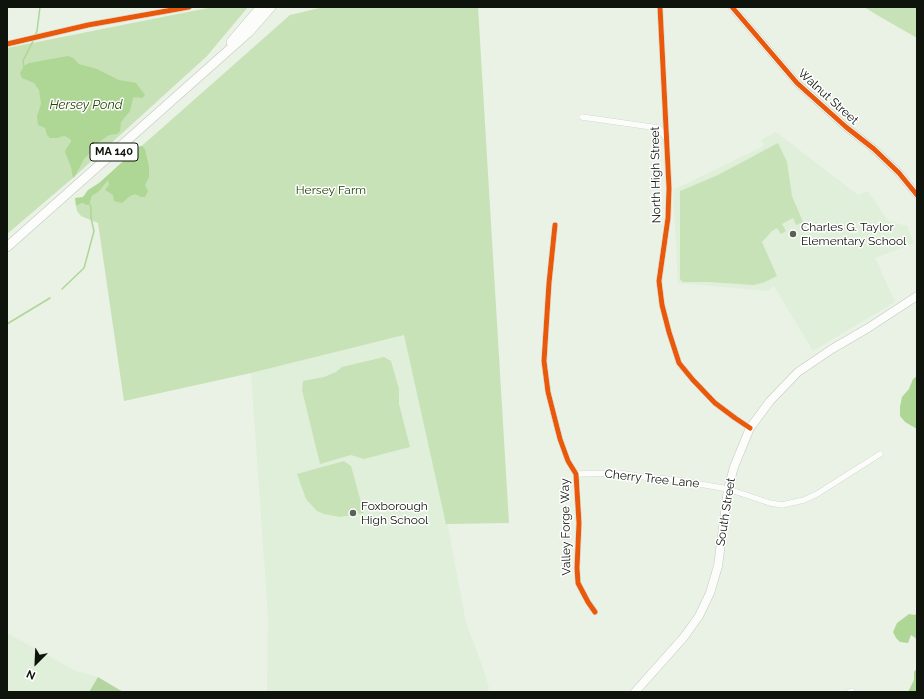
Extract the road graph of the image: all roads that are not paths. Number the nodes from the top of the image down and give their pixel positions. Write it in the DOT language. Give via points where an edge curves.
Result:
graph roads {
  1 [pos="189,7"];
  2 [pos="261,7"];
  3 [pos="271,7"];
  4 [pos="660,7"];
  5 [pos="732,7"];
  6 [pos="151,10"];
  7 [pos="7,44"];
  8 [pos="204,72"];
  9 [pos="582,117"];
  10 [pos="666,138"];
  11 [pos="917,195"];
  12 [pos="555,225"];
  13 [pos="7,247"];
  14 [pos="917,296"];
  15 [pos="750,428"];
  16 [pos="880,454"];
  17 [pos="576,474"];
  18 [pos="728,489"];
  19 [pos="595,612"];
  20 [pos="635,692"];
  1 -- 6 [label="street"];
  2 -- 8 [label="main road, MA 140"];
  3 -- 8 [label="main road, MA 140" via="249,32"];
  4 -- 10 [label="street, North High Street"];
  5 -- 11 [label="street, Walnut Street" via="797,83 846,128 874,149"];
  6 -- 7 [label="street"];
  8 -- 13 [label="main road, MA 140"];
  9 -- 10 [label="street" via="658,128"];
  10 -- 15 [label="street, North High Street" via="668,218 659,281 669,332 679,362 693,380 716,403"];
  12 -- 17 [label="street, Valley Forge Way" via="544,361 548,392 560,439"];
  14 -- 15 [label="main road, South Street" via="798,372 770,401"];
  15 -- 18 [label="main road, South Street"];
  16 -- 18 [label="street, Cherry Tree Lane" via="817,494 793,503 770,503"];
  17 -- 18 [label="street, Cherry Tree Lane" via="619,473"];
  17 -- 19 [label="street, Valley Forge Way" via="579,523 578,583"];
  18 -- 20 [label="main road, South Street" via="718,566 710,593 699,616 684,637"];
}
